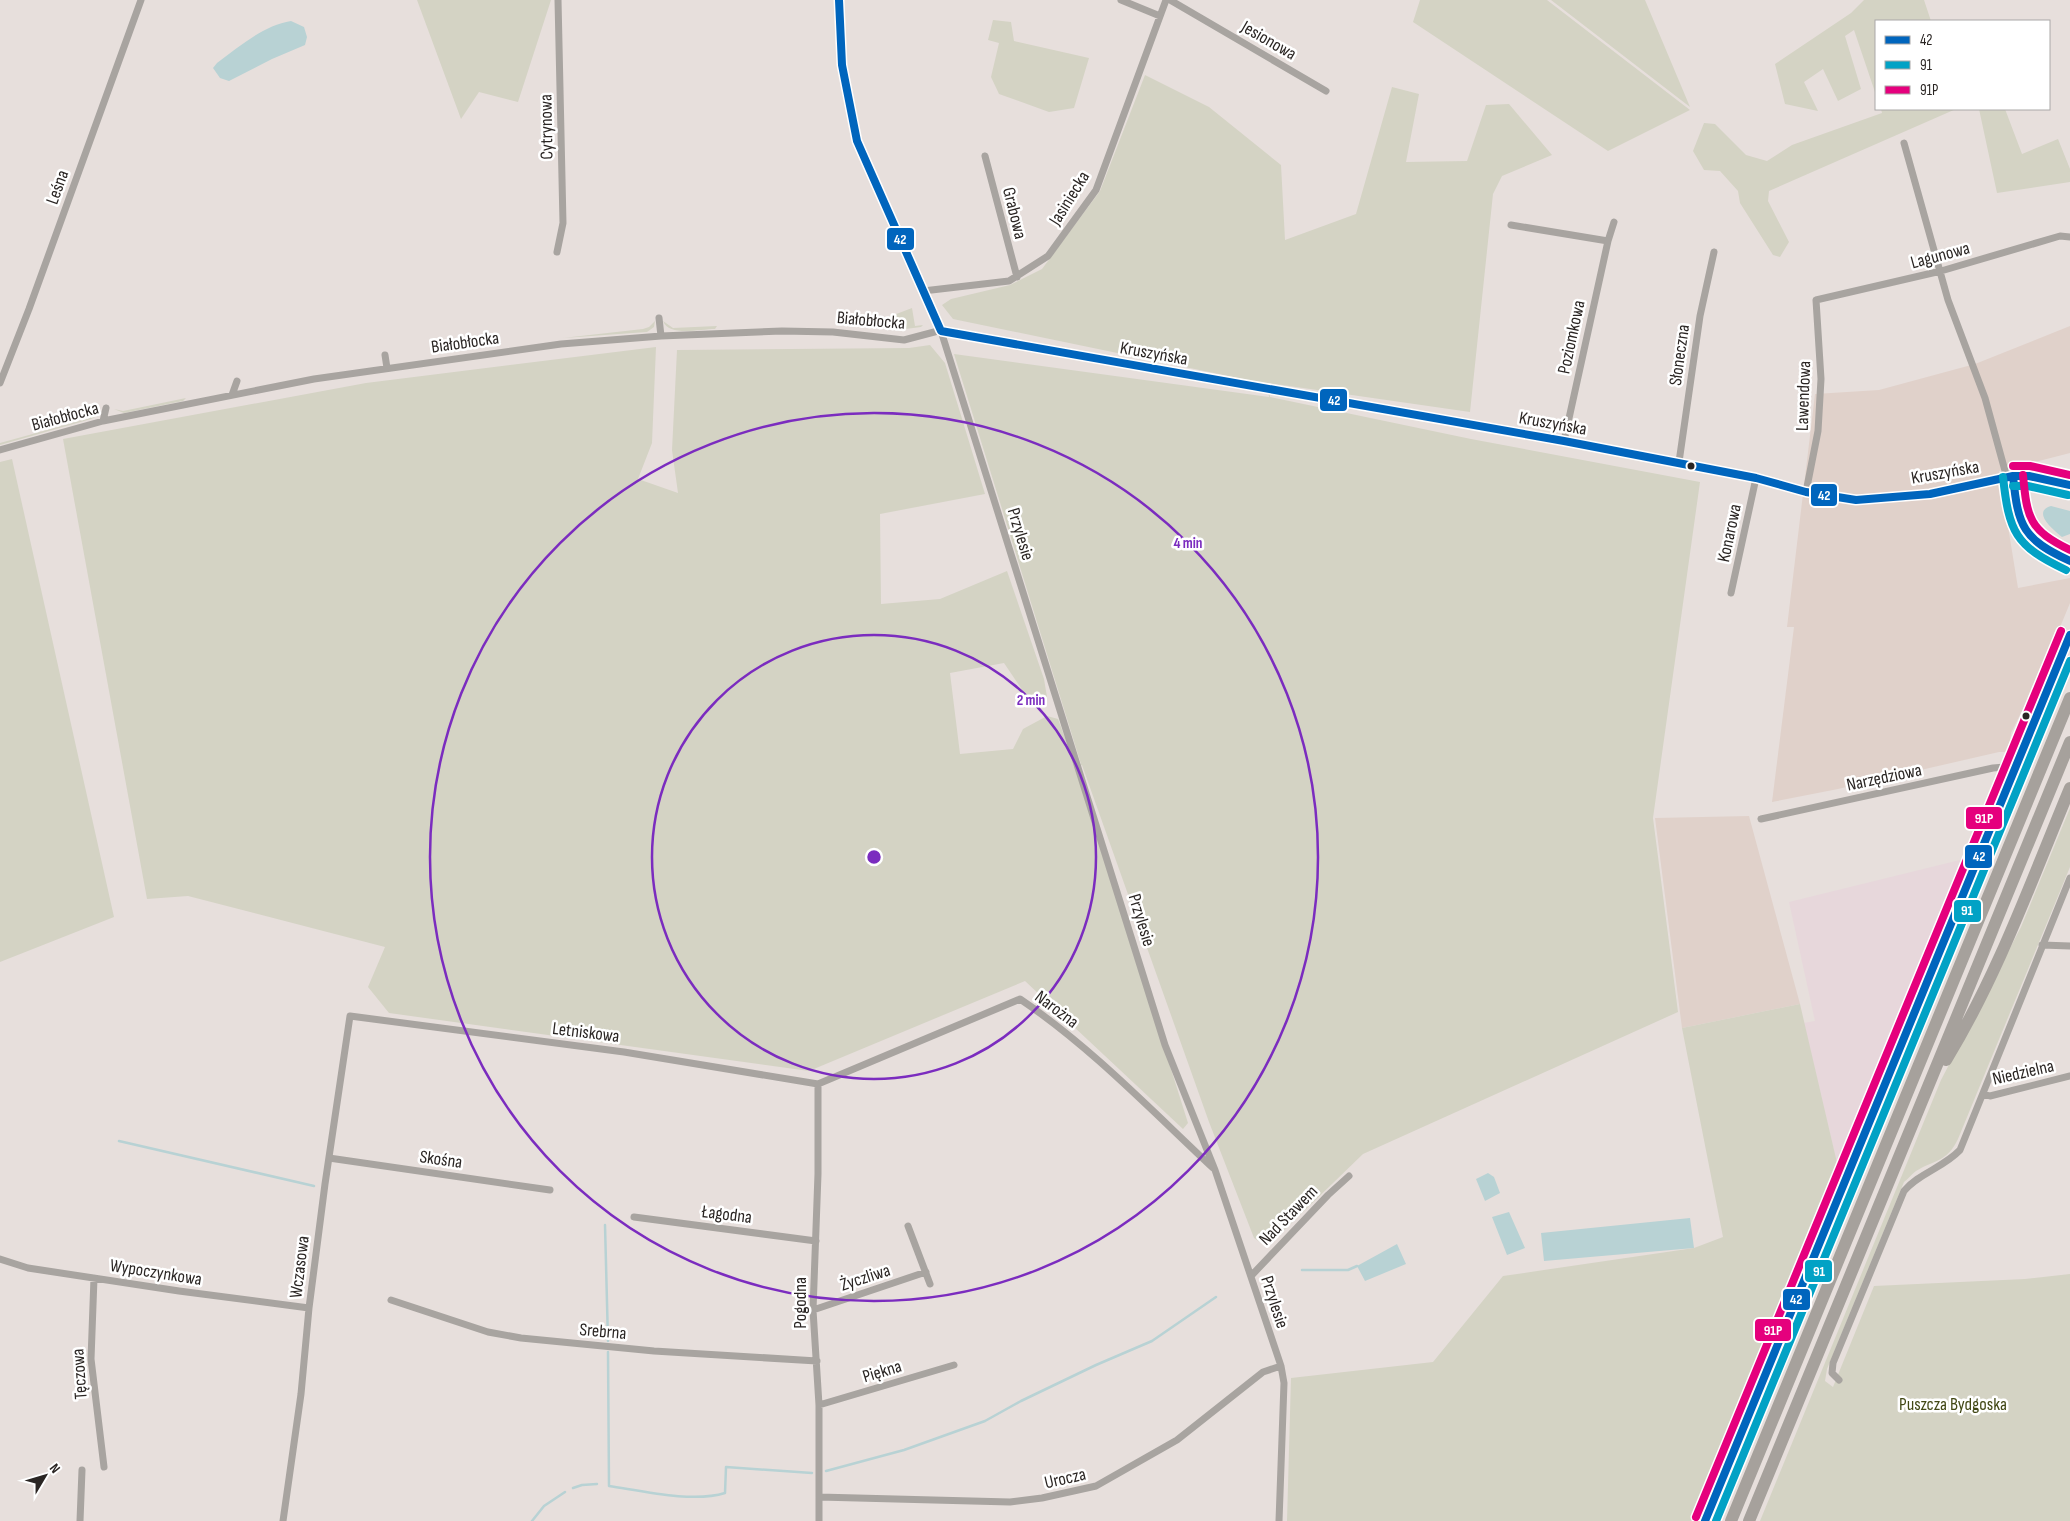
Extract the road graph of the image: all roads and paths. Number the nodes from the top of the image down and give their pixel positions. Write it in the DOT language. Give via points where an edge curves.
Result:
graph roads {
  1 [pos="141,0"];
  2 [pos="558,0"];
  3 [pos="839,0"];
  4 [pos="1121,0"];
  5 [pos="1166,0"];
  6 [pos="1170,0"];
  7 [pos="1160,16"];
  8 [pos="1326,91"];
  9 [pos="1904,143"];
  10 [pos="985,156"];
  11 [pos="1614,222"];
  12 [pos="1511,225"];
  13 [pos="2070,237"];
  14 [pos="1608,241"];
  15 [pos="557,252"];
  16 [pos="1714,252"];
  17 [pos="1942,271"];
  18 [pos="1016,277"];
  19 [pos="923,291"];
  20 [pos="1816,300"];
  21 [pos="659,318"];
  22 [pos="941,331"];
  23 [pos="661,336"];
  24 [pos="385,355"];
  25 [pos="387,368"];
  26 [pos="237,381"];
  27 [pos="0,383"];
  28 [pos="232,396"];
  29 [pos="106,408"];
  30 [pos="103,421"];
  31 [pos="1564,441"];
  32 [pos="0,450"];
  33 [pos="1678,462"];
  34 [pos="2010,477"];
  35 [pos="1756,478"];
  36 [pos="2070,485"];
  37 [pos="1806,492"];
  38 [pos="2070,561"];
  39 [pos="1731,593"];
  40 [pos="2070,635"];
  41 [pos="2070,698"];
  42 [pos="2070,742"];
  43 [pos="2014,770"];
  44 [pos="2070,788"];
  45 [pos="1761,820"];
  46 [pos="2070,878"];
  47 [pos="2042,945"];
  48 [pos="2070,946"];
  49 [pos="350,1016"];
  50 [pos="2070,1076"];
  51 [pos="818,1084"];
  52 [pos="1983,1094"];
  53 [pos="1926,1095"];
  54 [pos="329,1158"];
  55 [pos="1215,1170"];
  56 [pos="1349,1176"];
  57 [pos="550,1190"];
  58 [pos="634,1217"];
  59 [pos="908,1226"];
  60 [pos="816,1241"];
  61 [pos="0,1259"];
  62 [pos="926,1272"];
  63 [pos="1251,1276"];
  64 [pos="94,1278"];
  65 [pos="930,1284"];
  66 [pos="391,1300"];
  67 [pos="309,1308"];
  68 [pos="813,1310"];
  69 [pos="817,1361"];
  70 [pos="954,1365"];
  71 [pos="1281,1366"];
  72 [pos="1839,1380"];
  73 [pos="819,1405"];
  74 [pos="104,1467"];
  75 [pos="82,1470"];
  76 [pos="819,1497"];
  77 [pos="80,1521"];
  78 [pos="283,1521"];
  79 [pos="819,1521"];
  80 [pos="1279,1521"];
  81 [pos="1705,1521"];
  82 [pos="1731,1521"];
  83 [pos="1749,1521"];
  1 -- 27 [label="street, Leśna"];
  2 -- 15 [label="street, Cytrynowa" via="563,223"];
  3 -- 19 [label="street" via="842,65 852,124 866,164"];
  4 -- 7 [label="street"];
  5 -- 7 [label="street, Jasiniecka"];
  6 -- 8 [label="street, Jesionowa"];
  7 -- 18 [label="street, Jasiniecka" via="1096,190 1048,256"];
  9 -- 17 [label="street"];
  10 -- 18 [label="street, Grabowa"];
  11 -- 14 [label="street, Poziomkowa"];
  12 -- 14 [label="street"];
  13 -- 17 [label="street, Lagunowa" via="2060,236"];
  14 -- 31 [label="street, Poziomkowa"];
  16 -- 33 [label="street, Słoneczna" via="1700,316"];
  17 -- 20 [label="street, Lagunowa"];
  17 -- 34 [label="street" via="1948,300 1985,398"];
  18 -- 19 [label="street, Jasiniecka" via="1009,281"];
  19 -- 22 [label="street"];
  20 -- 37 [label="street, Lawendowa" via="1821,379 1818,430"];
  21 -- 23 [label="street"];
  22 -- 23 [label="street, Białobłocka" via="897,340 814,331"];
  22 -- 31 [label="street, Kruszyńska"];
  22 -- 55 [label="street, Przylesie" via="1166,1045"];
  23 -- 25 [label="street, Białobłocka" via="561,344"];
  24 -- 25 [label="street"];
  25 -- 28 [label="street, Białobłocka"];
  26 -- 28 [label="street"];
  28 -- 30 [label="street, Białobłocka"];
  29 -- 30 [label="street"];
  30 -- 32 [label="street, Białobłocka"];
  31 -- 33 [label="street, Kruszyńska"];
  33 -- 35 [label="street, Kruszyńska"];
  34 -- 36 [label="street, Kruszyńska" via="2029,476"];
  34 -- 37 [label="street, Kruszyńska" via="1930,494 1856,500"];
  34 -- 38 [label="street" via="2016,511 2027,533 2045,550"];
  35 -- 37 [label="street, Kruszyńska"];
  35 -- 39 [label="street, Konarowa"];
  40 -- 43 [label="street"];
  41 -- 82 [label="highway"];
  42 -- 53 [label="highway"];
  43 -- 45 [label="street, Narzędziowa" via="1993,768"];
  43 -- 81 [label="street"];
  44 -- 53 [label="highway" via="1983,992"];
  46 -- 47 [label="street"];
  47 -- 48 [label="street"];
  47 -- 52 [label="street"];
  49 -- 51 [label="street, Letniskowa" via="624,1052"];
  49 -- 54 [label="street, Wczasowa"];
  50 -- 52 [label="street, Niedzielna" via="1990,1096"];
  51 -- 55 [label="street, Narożna" via="1020,999 1101,1063"];
  51 -- 60 [label="street, Pogodna"];
  52 -- 72 [label="street" via="1960,1150 1947,1162 1912,1181 1904,1191 1833,1363 1832,1373"];
  53 -- 83 [label="highway"];
  54 -- 57 [label="street, Skośna"];
  54 -- 67 [label="street, Wczasowa"];
  55 -- 63 [label="street, Przylesie"];
  56 -- 63 [label="street, Nad Stawem"];
  58 -- 60 [label="street, Łagodna"];
  59 -- 62 [label="street"];
  60 -- 68 [label="street, Pogodna"];
  61 -- 64 [label="street, Wypoczynkowa" via="28,1268"];
  62 -- 65 [label="street"];
  62 -- 68 [label="street, Życzliwa"];
  63 -- 71 [label="street, Przylesie"];
  64 -- 67 [label="street, Wypoczynkowa"];
  64 -- 74 [label="street, Tęczowa" via="91,1359"];
  66 -- 69 [label="street, Srebrna" via="488,1332 520,1338 654,1351"];
  67 -- 78 [label="street, Wczasowa"];
  68 -- 69 [label="street, Pogodna"];
  69 -- 73 [label="street, Pogodna"];
  70 -- 73 [label="street, Piękna"];
  71 -- 76 [label="street, Urocza" via="1263,1372 1177,1440 1096,1486 1010,1502"];
  71 -- 80 [label="street, Przylesie" via="1284,1383"];
  73 -- 76 [label="street, Pogodna"];
  75 -- 77 [label="street"];
  76 -- 79 [label="street, Pogodna"];
}
